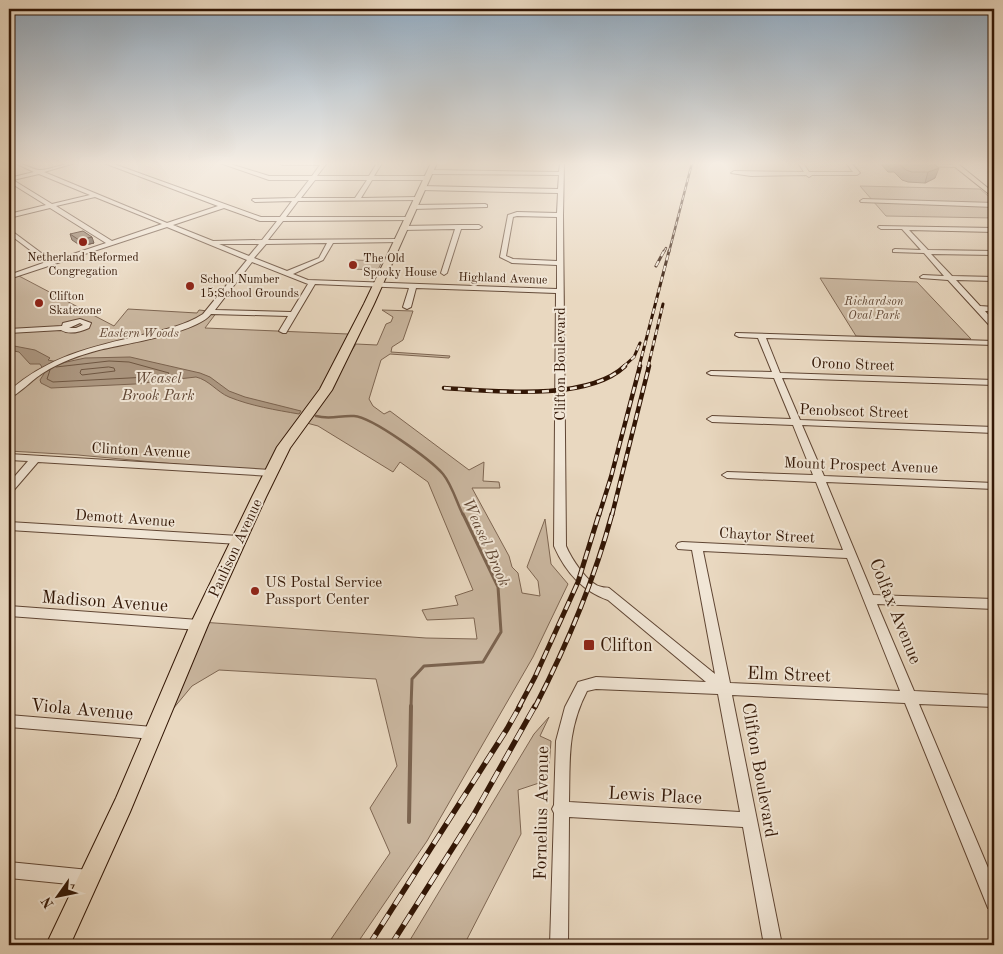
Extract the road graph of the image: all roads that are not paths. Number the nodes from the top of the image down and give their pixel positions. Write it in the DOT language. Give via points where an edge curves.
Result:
graph roads {
  1 [pos="45,208"];
  2 [pos="53,208"];
  3 [pos="126,208"];
  4 [pos="218,208"];
  5 [pos="228,208"];
  6 [pos="243,208"];
  7 [pos="291,208"];
  8 [pos="413,208"];
  9 [pos="560,208"];
  10 [pos="235,210"];
  11 [pos="560,215"];
  12 [pos="9,216"];
  13 [pos="408,219"];
  14 [pos="281,220"];
  15 [pos="166,224"];
  16 [pos="479,227"];
  17 [pos="881,227"];
  18 [pos="404,228"];
  19 [pos="459,228"];
  20 [pos="904,228"];
  21 [pos="994,230"];
  22 [pos="9,231"];
  23 [pos="397,241"];
  24 [pos="210,242"];
  25 [pos="264,242"];
  26 [pos="331,242"];
  27 [pos="111,243"];
  28 [pos="895,251"];
  29 [pos="926,252"];
  30 [pos="994,253"];
  31 [pos="251,259"];
  32 [pos="51,263"];
  33 [pos="560,263"];
  34 [pos="287,274"];
  35 [pos="444,274"];
  36 [pos="9,277"];
  37 [pos="922,277"];
  38 [pos="950,278"];
  39 [pos="994,279"];
  40 [pos="314,282"];
  41 [pos="378,284"];
  42 [pos="413,286"];
  43 [pos="561,291"];
  44 [pos="407,307"];
  45 [pos="979,308"];
  46 [pos="994,309"];
  47 [pos="210,312"];
  48 [pos="294,314"];
  49 [pos="994,325"];
  50 [pos="64,328"];
  51 [pos="9,331"];
  52 [pos="283,331"];
  53 [pos="738,335"];
  54 [pos="761,336"];
  55 [pos="994,343"];
  56 [pos="711,373"];
  57 [pos="777,375"];
  58 [pos="994,382"];
  59 [pos="9,395"];
  60 [pos="712,418"];
  61 [pos="797,422"];
  62 [pos="994,430"];
  63 [pos="9,457"];
  64 [pos="35,459"];
  65 [pos="271,473"];
  66 [pos="727,475"];
  67 [pos="820,479"];
  68 [pos="994,486"];
  69 [pos="9,489"];
  70 [pos="9,526"];
  71 [pos="239,540"];
  72 [pos="682,546"];
  73 [pos="697,547"];
  74 [pos="851,554"];
  75 [pos="870,599"];
  76 [pos="994,604"];
  77 [pos="9,611"];
  78 [pos="200,625"];
  79 [pos="583,686"];
  80 [pos="725,690"];
  81 [pos="910,697"];
  82 [pos="994,702"];
  83 [pos="9,721"];
  84 [pos="153,733"];
  85 [pos="560,809"];
  86 [pos="748,820"];
  87 [pos="9,870"];
  88 [pos="89,878"];
  89 [pos="994,902"];
  90 [pos="58,945"];
  91 [pos="559,945"];
  92 [pos="772,945"];
  1 -- 12 [label="street"];
  2 -- 27 [label="street"];
  3 -- 15 [label="street, Highland Avenue"];
  4 -- 15 [label="street"];
  5 -- 10 [label="street"];
  6 -- 10 [label="street"];
  7 -- 14 [label="street"];
  8 -- 13 [label="main road, Paulison Avenue"];
  9 -- 11 [label="street, Clifton Boulevard"];
  10 -- 14 [label="street" via="260,219"];
  11 -- 33 [label="street, Clifton Boulevard"];
  11 -- 33 [label="street" via="510,216 503,258"];
  13 -- 14 [label="street"];
  13 -- 18 [label="main road, Paulison Avenue"];
  14 -- 25 [label="street"];
  15 -- 24 [label="street, Highland Avenue"];
  15 -- 27 [label="street"];
  16 -- 19 [label="street"];
  17 -- 20 [label="street"];
  18 -- 19 [label="street"];
  18 -- 23 [label="main road, Paulison Avenue"];
  19 -- 35 [label="street"];
  20 -- 21 [label="street"];
  20 -- 29 [label="street"];
  22 -- 32 [label="street"];
  23 -- 26 [label="street"];
  23 -- 41 [label="main road, Paulison Avenue"];
  24 -- 25 [label="street"];
  24 -- 31 [label="street, Highland Avenue"];
  25 -- 26 [label="street"];
  25 -- 31 [label="street"];
  26 -- 34 [label="street" via="321,259"];
  27 -- 32 [label="street"];
  28 -- 29 [label="street"];
  29 -- 30 [label="street"];
  29 -- 38 [label="street"];
  31 -- 34 [label="street, Highland Avenue"];
  31 -- 47 [label="street"];
  32 -- 36 [label="street"];
  33 -- 43 [label="street, Clifton Boulevard"];
  34 -- 40 [label="street, Highland Avenue"];
  37 -- 38 [label="street"];
  38 -- 39 [label="street"];
  38 -- 45 [label="street"];
  40 -- 41 [label="street, Highland Avenue"];
  40 -- 48 [label="street"];
  41 -- 42 [label="street, Highland Avenue"];
  41 -- 65 [label="main road, Paulison Avenue" via="326,390 284,447"];
  42 -- 43 [label="street, Highland Avenue"];
  42 -- 44 [label="street"];
  43 -- 80 [label="street, Clifton Boulevard" via="560,546 575,574 596,591 609,596"];
  45 -- 46 [label="street"];
  45 -- 49 [label="street"];
  47 -- 48 [label="street"];
  47 -- 59 [label="street" via="203,319 182,328 59,360 36,371"];
  48 -- 52 [label="street"];
  50 -- 51 [label="street"];
  53 -- 54 [label="street"];
  54 -- 55 [label="street"];
  54 -- 57 [label="street, Colfax Avenue"];
  56 -- 57 [label="street, Orono Street"];
  57 -- 58 [label="street, Orono Street"];
  57 -- 61 [label="street, Colfax Avenue"];
  60 -- 61 [label="street, Penobscot Street"];
  61 -- 62 [label="street, Penobscot Street"];
  61 -- 67 [label="street, Colfax Avenue"];
  63 -- 64 [label="street, Clinton Avenue"];
  64 -- 65 [label="street, Clinton Avenue"];
  64 -- 69 [label="street"];
  65 -- 71 [label="main road, Paulison Avenue"];
  66 -- 67 [label="street, Mount Prospect Avenue"];
  67 -- 68 [label="street, Mount Prospect Avenue"];
  67 -- 74 [label="street, Colfax Avenue"];
  70 -- 71 [label="street, Demott Avenue"];
  71 -- 78 [label="main road, Paulison Avenue"];
  72 -- 73 [label="street, Chaytor Street"];
  73 -- 74 [label="street, Chaytor Street"];
  73 -- 80 [label="street"];
  74 -- 75 [label="street, Colfax Avenue"];
  75 -- 76 [label="street"];
  75 -- 81 [label="street, Colfax Avenue"];
  77 -- 78 [label="street, Madison Avenue"];
  78 -- 84 [label="main road, Paulison Avenue"];
  79 -- 80 [label="street, Elm Street" via="596,683"];
  79 -- 85 [label="street, Fornelius Avenue" via="572,707 562,741"];
  80 -- 81 [label="street, Elm Street"];
  80 -- 86 [label="street, Clifton Boulevard"];
  81 -- 82 [label="street, Elm Street"];
  81 -- 89 [label="street, Colfax Avenue"];
  83 -- 84 [label="street, Viola Avenue"];
  84 -- 88 [label="main road, Paulison Avenue"];
  85 -- 86 [label="street, Lewis Place"];
  85 -- 91 [label="street, Fornelius Avenue"];
  86 -- 92 [label="street, Clifton Boulevard"];
  87 -- 88 [label="street"];
  88 -- 90 [label="main road, Paulison Avenue"];
}
